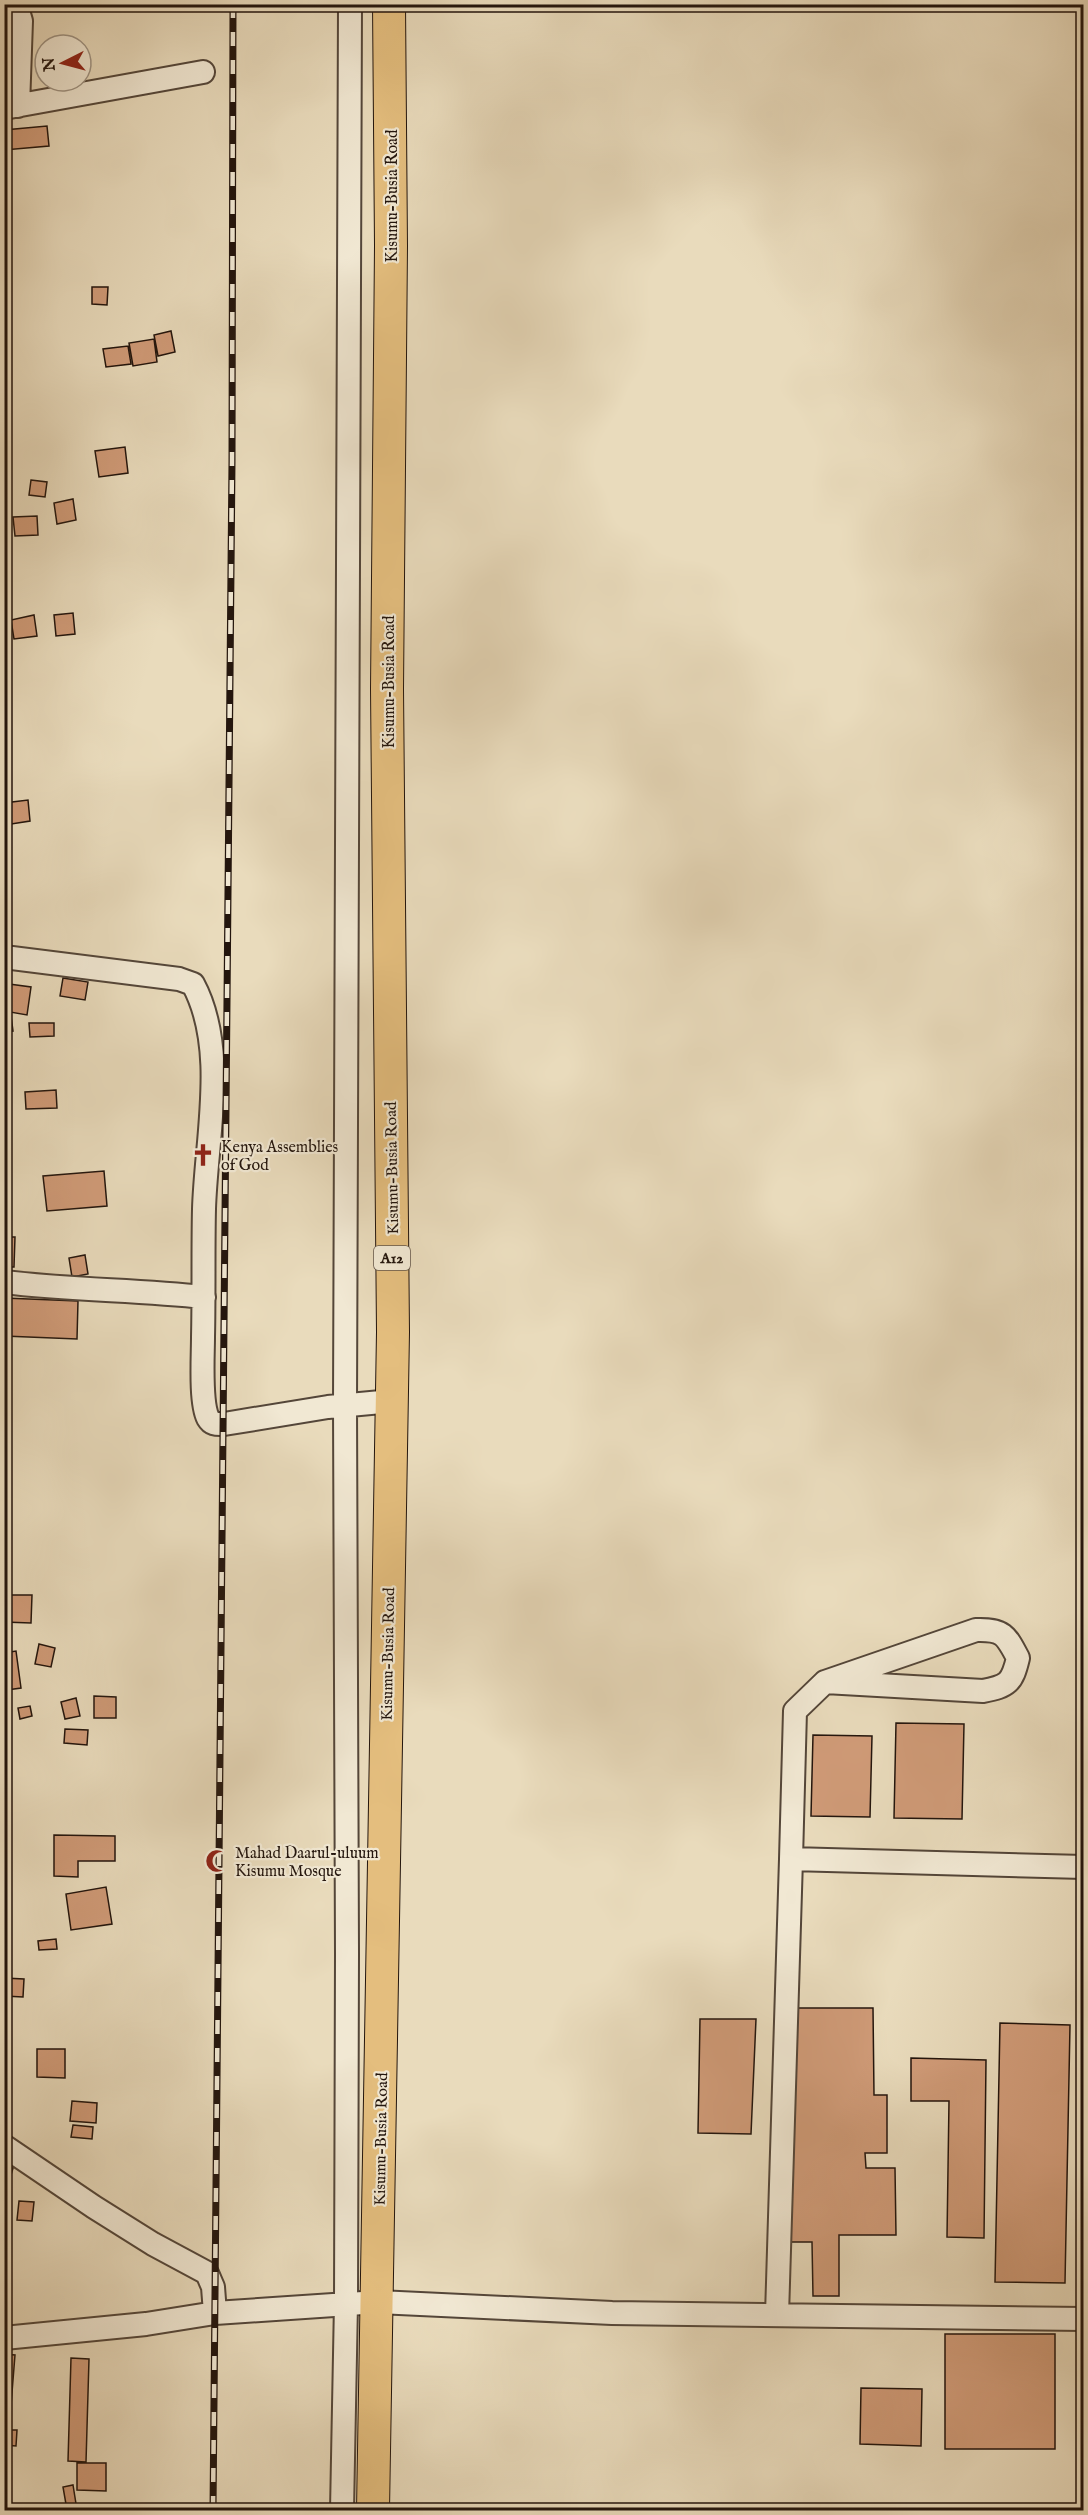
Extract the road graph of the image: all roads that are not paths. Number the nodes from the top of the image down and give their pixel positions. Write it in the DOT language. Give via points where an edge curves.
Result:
graph roads {
  1 [pos="16,4"];
  2 [pos="350,4"];
  3 [pos="389,4"];
  4 [pos="203,72"];
  5 [pos="11,107"];
  6 [pos="4,957"];
  7 [pos="4,1282"];
  8 [pos="204,1297"];
  9 [pos="392,1401"];
  10 [pos="345,1406"];
  11 [pos="825,1682"];
  12 [pos="791,1859"];
  13 [pos="1083,1867"];
  14 [pos="4,2146"];
  15 [pos="378,2302"];
  16 [pos="346,2303"];
  17 [pos="215,2313"];
  18 [pos="777,2315"];
  19 [pos="1083,2319"];
  20 [pos="4,2338"];
  21 [pos="342,2511"];
  22 [pos="373,2511"];
  1 -- 5 [label="street" via="21,21"];
  2 -- 10 [label="street"];
  3 -- 9 [label="highway, Kisumu-Busia Road / A12" via="387,689"];
  4 -- 5 [label="street"];
  6 -- 8 [label="street" via="146,973 193,984 206,1015 211,1057"];
  7 -- 8 [label="street"];
  8 -- 10 [label="street" via="205,1406 213,1424"];
  9 -- 10 [label="street"];
  9 -- 15 [label="highway, Kisumu-Busia Road / A12"];
  10 -- 16 [label="street"];
  11 -- 11 [label="street" via="976,1630 995,1629 1007,1637 1018,1658 1013,1677 1002,1687 983,1691"];
  11 -- 12 [label="street" via="795,1711"];
  12 -- 13 [label="street"];
  12 -- 18 [label="street"];
  14 -- 17 [label="street" via="93,2207 207,2273 213,2287"];
  15 -- 16 [label="street"];
  15 -- 18 [label="street" via="612,2313"];
  15 -- 22 [label="highway, Kisumu-Busia Road / A12"];
  16 -- 17 [label="street"];
  16 -- 21 [label="street"];
  17 -- 20 [label="street"];
  18 -- 19 [label="street"];
}
